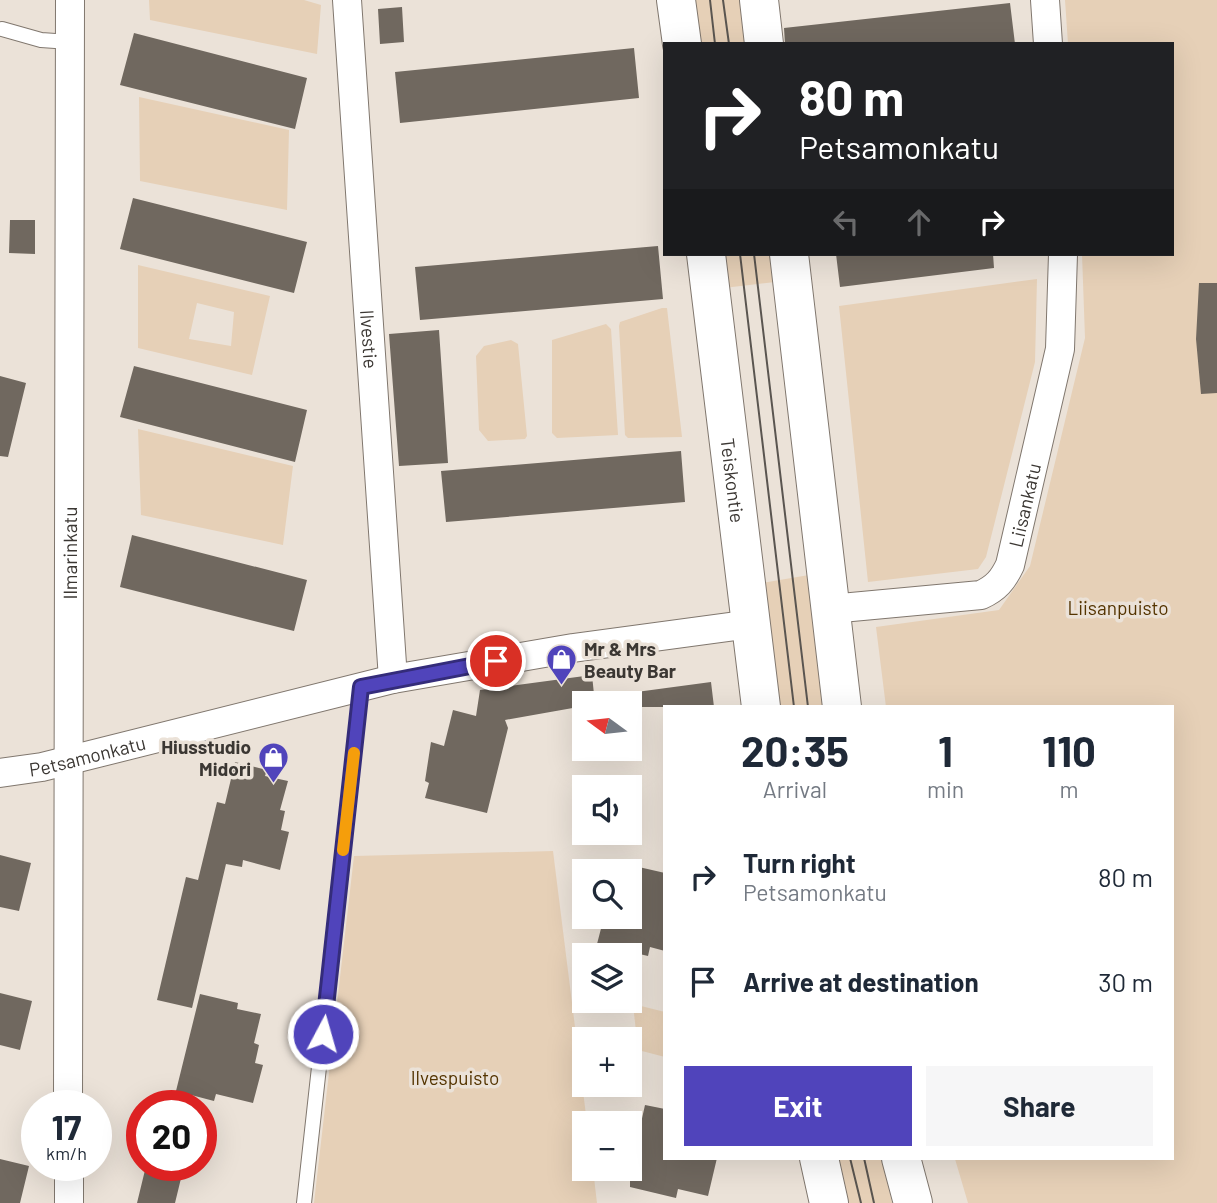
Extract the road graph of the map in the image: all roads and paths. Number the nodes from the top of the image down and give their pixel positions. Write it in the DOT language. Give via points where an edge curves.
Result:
graph roads {
  1 [pos="70,0"];
  2 [pos="347,0"];
  3 [pos="677,0"];
  4 [pos="759,0"];
  5 [pos="1045,0"];
  6 [pos="2,29"];
  7 [pos="70,42"];
  8 [pos="682,42"];
  9 [pos="764,42"];
  10 [pos="1048,42"];
  11 [pos="706,256"];
  12 [pos="789,256"];
  13 [pos="1063,256"];
  14 [pos="830,610"];
  15 [pos="751,624"];
  16 [pos="393,679"];
  17 [pos="361,687"];
  18 [pos="761,705"];
  19 [pos="842,705"];
  20 [pos="70,759"];
  21 [pos="0,773"];
  22 [pos="68,1090"];
  23 [pos="818,1160"];
  24 [pos="902,1160"];
  25 [pos="69,1181"];
  26 [pos="69,1203"];
  27 [pos="304,1203"];
  28 [pos="829,1203"];
  29 [pos="914,1203"];
  1 -- 7 [label="street, Ilmarinkatu"];
  2 -- 16 [label="street, Ilvestie"];
  3 -- 8 [label="main road"];
  4 -- 9 [label="main road"];
  5 -- 10 [label="street"];
  6 -- 7 [label="lane"];
  7 -- 20 [label="street, Ilmarinkatu"];
  11 -- 15 [label="main road, Teiskontie"];
  12 -- 14 [label="main road"];
  13 -- 14 [label="street, Liisankatu" via="1060,349 1004,578 981,595"];
  14 -- 19 [label="main road"];
  15 -- 16 [label="street, Petsamonkatu"];
  15 -- 18 [label="main road, Teiskontie"];
  16 -- 17 [label="street, Petsamonkatu"];
  17 -- 20 [label="street, Petsamonkatu"];
  17 -- 27 [label="lane"];
  20 -- 21 [label="street, Petsamonkatu"];
  20 -- 22 [label="street, Ilmarinkatu"];
  23 -- 28 [label="main road"];
  24 -- 29 [label="main road"];
  25 -- 26 [label="street"];
}
